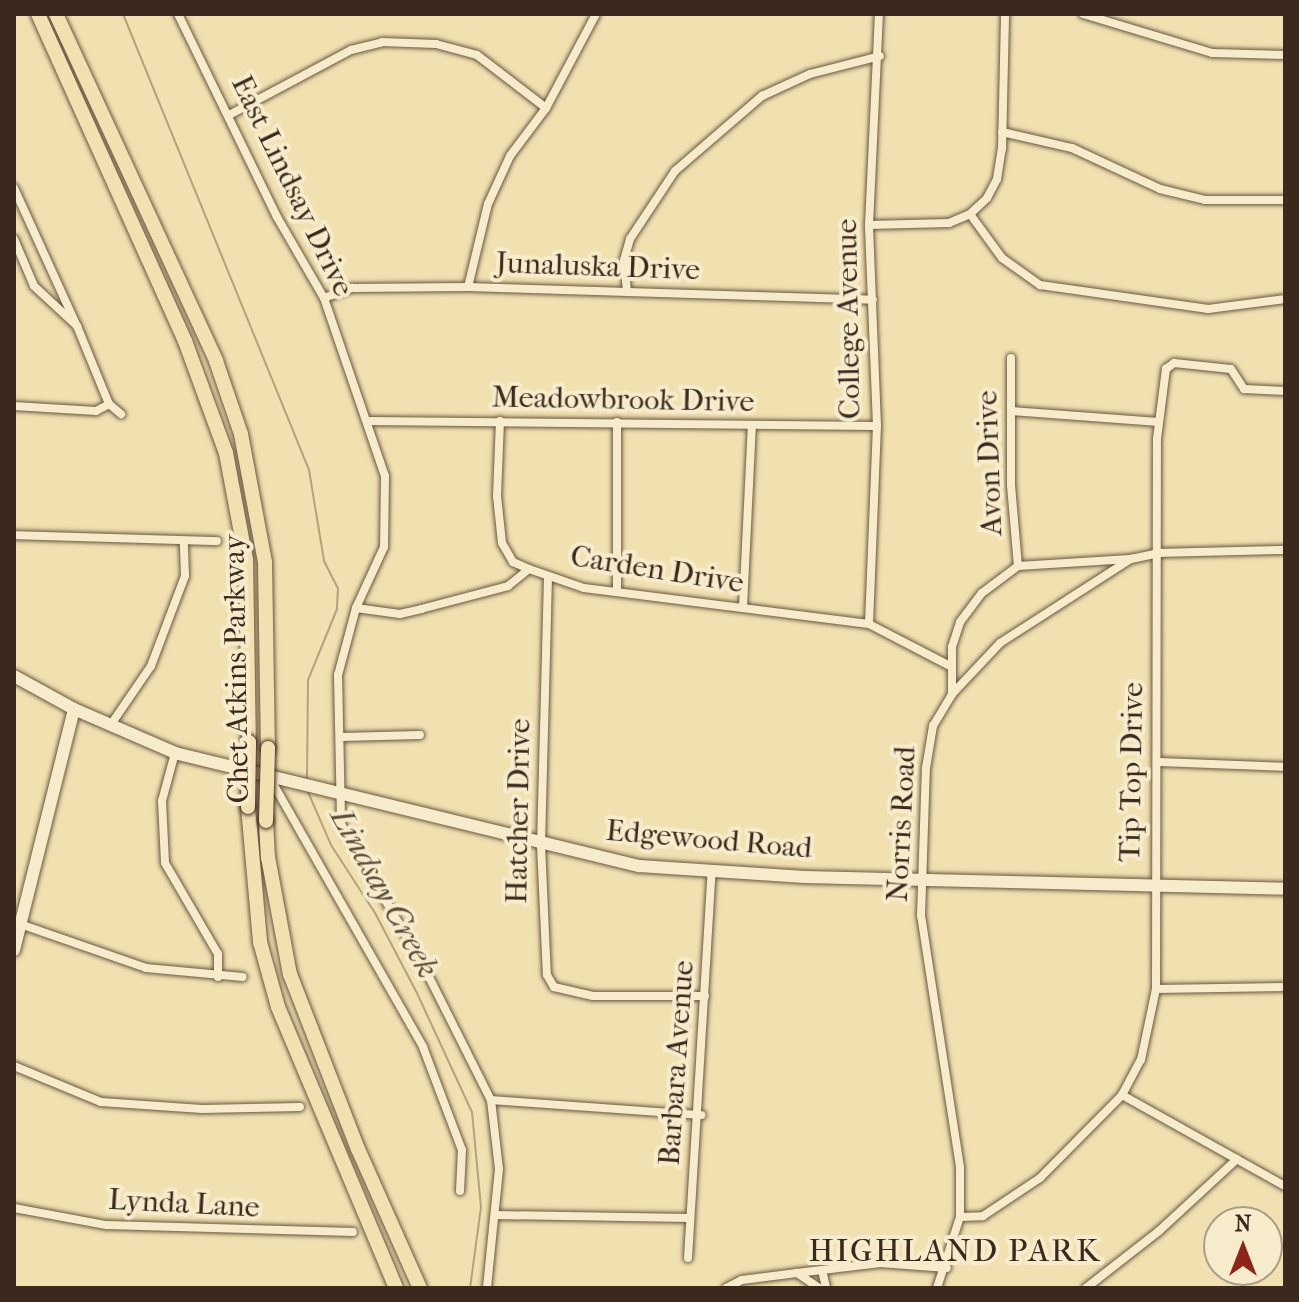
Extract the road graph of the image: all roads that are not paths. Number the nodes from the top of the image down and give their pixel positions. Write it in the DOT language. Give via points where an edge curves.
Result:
graph roads {
  1 [pos="38,14"];
  2 [pos="56,14"];
  3 [pos="179,14"];
  4 [pos="596,14"];
  5 [pos="879,14"];
  6 [pos="1005,14"];
  7 [pos="1083,14"];
  8 [pos="1285,55"];
  9 [pos="880,56"];
  10 [pos="546,108"];
  11 [pos="231,114"];
  12 [pos="1002,132"];
  13 [pos="14,188"];
  14 [pos="1285,200"];
  15 [pos="970,214"];
  16 [pos="869,225"];
  17 [pos="14,239"];
  18 [pos="468,287"];
  19 [pos="627,292"];
  20 [pos="324,298"];
  21 [pos="1285,299"];
  22 [pos="873,300"];
  23 [pos="77,326"];
  24 [pos="1011,358"];
  25 [pos="1285,391"];
  26 [pos="109,404"];
  27 [pos="14,406"];
  28 [pos="1011,411"];
  29 [pos="121,414"];
  30 [pos="368,421"];
  31 [pos="500,421"];
  32 [pos="617,422"];
  33 [pos="1159,422"];
  34 [pos="752,426"];
  35 [pos="877,426"];
  36 [pos="14,535"];
  37 [pos="184,541"];
  38 [pos="217,541"];
  39 [pos="1285,550"];
  40 [pos="1160,553"];
  41 [pos="1131,559"];
  42 [pos="1018,566"];
  43 [pos="529,569"];
  44 [pos="548,577"];
  45 [pos="617,592"];
  46 [pos="743,607"];
  47 [pos="356,608"];
  48 [pos="869,624"];
  49 [pos="950,666"];
  50 [pos="14,676"];
  51 [pos="952,694"];
  52 [pos="74,709"];
  53 [pos="112,723"];
  54 [pos="420,735"];
  55 [pos="342,737"];
  56 [pos="175,753"];
  57 [pos="1157,762"];
  58 [pos="1285,767"];
  59 [pos="271,780"];
  60 [pos="338,796"];
  61 [pos="541,845"];
  62 [pos="712,871"];
  63 [pos="920,880"];
  64 [pos="1154,886"];
  65 [pos="1285,889"];
  66 [pos="20,924"];
  67 [pos="14,950"];
  68 [pos="218,977"];
  69 [pos="243,977"];
  70 [pos="1285,987"];
  71 [pos="1156,989"];
  72 [pos="705,996"];
  73 [pos="14,1066"];
  74 [pos="1122,1095"];
  75 [pos="491,1100"];
  76 [pos="300,1107"];
  77 [pos="701,1115"];
  78 [pos="1237,1159"];
  79 [pos="1285,1186"];
  80 [pos="460,1191"];
  81 [pos="14,1208"];
  82 [pos="496,1215"];
  83 [pos="960,1217"];
  84 [pos="689,1218"];
  85 [pos="353,1232"];
  86 [pos="688,1258"];
  87 [pos="947,1268"];
  88 [pos="822,1270"];
  89 [pos="797,1273"];
  90 [pos="396,1288"];
  91 [pos="420,1288"];
  92 [pos="487,1288"];
  93 [pos="726,1288"];
  94 [pos="819,1288"];
  95 [pos="826,1288"];
  96 [pos="937,1288"];
  97 [pos="1086,1288"];
  1 -- 90 [label="highway, Chet Atkins Parkway, bridge" via="185,341 226,453 246,560 248,807 260,942 278,1007"];
  2 -- 91 [label="highway, Chet Atkins Parkway, bridge" via="216,361 241,434 265,562 266,821 270,873 290,974 358,1149"];
  3 -- 11 [label="street, East Lindsay Drive"];
  4 -- 10 [label="street"];
  5 -- 9 [label="street, College Avenue"];
  6 -- 12 [label="street"];
  7 -- 8 [label="street" via="1212,53"];
  9 -- 16 [label="street, College Avenue"];
  9 -- 19 [label="street" via="810,74 762,96 675,171 630,239 624,260"];
  10 -- 11 [label="street" via="477,55 436,44 382,42 351,50"];
  10 -- 18 [label="street" via="504,168 488,204"];
  11 -- 20 [label="street, East Lindsay Drive" via="277,217"];
  12 -- 14 [label="street" via="1072,148 1160,189 1205,200"];
  12 -- 15 [label="street" via="997,179"];
  13 -- 23 [label="street"];
  15 -- 16 [label="street" via="949,223"];
  15 -- 21 [label="street" via="1002,258 1040,285 1208,309"];
  16 -- 22 [label="street, College Avenue"];
  17 -- 23 [label="street" via="34,286"];
  18 -- 19 [label="street, Junaluska Drive"];
  18 -- 20 [label="street, Junaluska Drive" via="352,288"];
  19 -- 22 [label="street, Junaluska Drive"];
  20 -- 30 [label="street, East Lindsay Drive" via="343,365"];
  22 -- 35 [label="street, College Avenue"];
  23 -- 26 [label="street"];
  24 -- 28 [label="street, Avon Drive"];
  25 -- 33 [label="street, Tip Top Drive" via="1244,389 1231,369 1174,363 1166,369"];
  26 -- 27 [label="street" via="96,411"];
  26 -- 29 [label="street"];
  28 -- 33 [label="street"];
  28 -- 42 [label="street, Avon Drive"];
  30 -- 31 [label="street, Meadowbrook Drive"];
  30 -- 47 [label="street, East Lindsay Drive" via="385,476 389,511 384,547"];
  31 -- 32 [label="street, Meadowbrook Drive"];
  31 -- 43 [label="street" via="497,496 502,543 513,562"];
  32 -- 34 [label="street, Meadowbrook Drive"];
  32 -- 45 [label="street"];
  33 -- 40 [label="street, Tip Top Drive"];
  34 -- 35 [label="street, Meadowbrook Drive"];
  34 -- 46 [label="street"];
  35 -- 48 [label="street, College Avenue"];
  36 -- 37 [label="street"];
  37 -- 38 [label="street"];
  37 -- 53 [label="street" via="185,576 151,666"];
  39 -- 40 [label="street, Norris Road"];
  40 -- 41 [label="street, Norris Road"];
  40 -- 57 [label="street, Tip Top Drive"];
  41 -- 42 [label="street"];
  41 -- 51 [label="street, Norris Road" via="1000,643"];
  42 -- 49 [label="street" via="982,593 960,622"];
  43 -- 44 [label="street, Carden Drive"];
  43 -- 47 [label="street, Carden Drive" via="508,586 400,614"];
  44 -- 45 [label="street, Carden Drive"];
  44 -- 61 [label="street, Hatcher Drive"];
  45 -- 46 [label="street, Carden Drive"];
  46 -- 48 [label="street, Carden Drive"];
  47 -- 55 [label="street, East Lindsay Drive" via="338,675"];
  48 -- 49 [label="street, Carden Drive"];
  49 -- 51 [label="street"];
  50 -- 52 [label="street, Edgewood Road"];
  51 -- 63 [label="street, Norris Road" via="933,726"];
  52 -- 53 [label="street, Edgewood Road"];
  52 -- 66 [label="street"];
  53 -- 56 [label="street, Edgewood Road"];
  54 -- 55 [label="street"];
  55 -- 60 [label="street, East Lindsay Drive"];
  56 -- 59 [label="street, Edgewood Road"];
  56 -- 68 [label="street" via="162,801 165,863 218,954"];
  57 -- 58 [label="street"];
  57 -- 64 [label="street, Tip Top Drive"];
  59 -- 60 [label="street, Edgewood Road"];
  59 -- 80 [label="street" via="423,1047 462,1150"];
  60 -- 61 [label="street, Edgewood Road"];
  60 -- 75 [label="street, East Lindsay Drive" via="341,824 353,852 392,909"];
  61 -- 62 [label="street, Edgewood Road" via="639,866"];
  61 -- 72 [label="street, Hatcher Drive" via="547,975 554,987 608,996"];
  62 -- 63 [label="street, Edgewood Road"];
  62 -- 72 [label="street, Barbara Avenue"];
  63 -- 64 [label="street, Edgewood Road"];
  63 -- 83 [label="street, Norris Road" via="935,1021 957,1130"];
  64 -- 65 [label="street, Edgewood Road"];
  64 -- 71 [label="street, Tip Top Drive"];
  66 -- 67 [label="street"];
  66 -- 68 [label="street" via="146,968"];
  68 -- 69 [label="street"];
  70 -- 71 [label="street"];
  71 -- 74 [label="street, Tip Top Drive" via="1141,1060"];
  72 -- 77 [label="street, Barbara Avenue"];
  73 -- 76 [label="street" via="101,1102 202,1109"];
  74 -- 78 [label="street"];
  74 -- 83 [label="street, Tip Top Drive" via="1040,1178 983,1216"];
  75 -- 77 [label="street"];
  75 -- 82 [label="street, East Lindsay Drive" via="499,1169"];
  77 -- 84 [label="street, Barbara Avenue"];
  78 -- 79 [label="street"];
  78 -- 97 [label="street" via="1159,1231"];
  81 -- 85 [label="street, Lynda Lane" via="106,1225"];
  82 -- 84 [label="street"];
  82 -- 92 [label="street, East Lindsay Drive"];
  83 -- 87 [label="street, Norris Road"];
  84 -- 86 [label="street, Barbara Avenue"];
  87 -- 88 [label="street" via="880,1263"];
  87 -- 96 [label="street, Norris Road"];
  88 -- 89 [label="street"];
  88 -- 95 [label="street"];
  89 -- 93 [label="street" via="742,1280"];
  89 -- 94 [label="street"];
}
